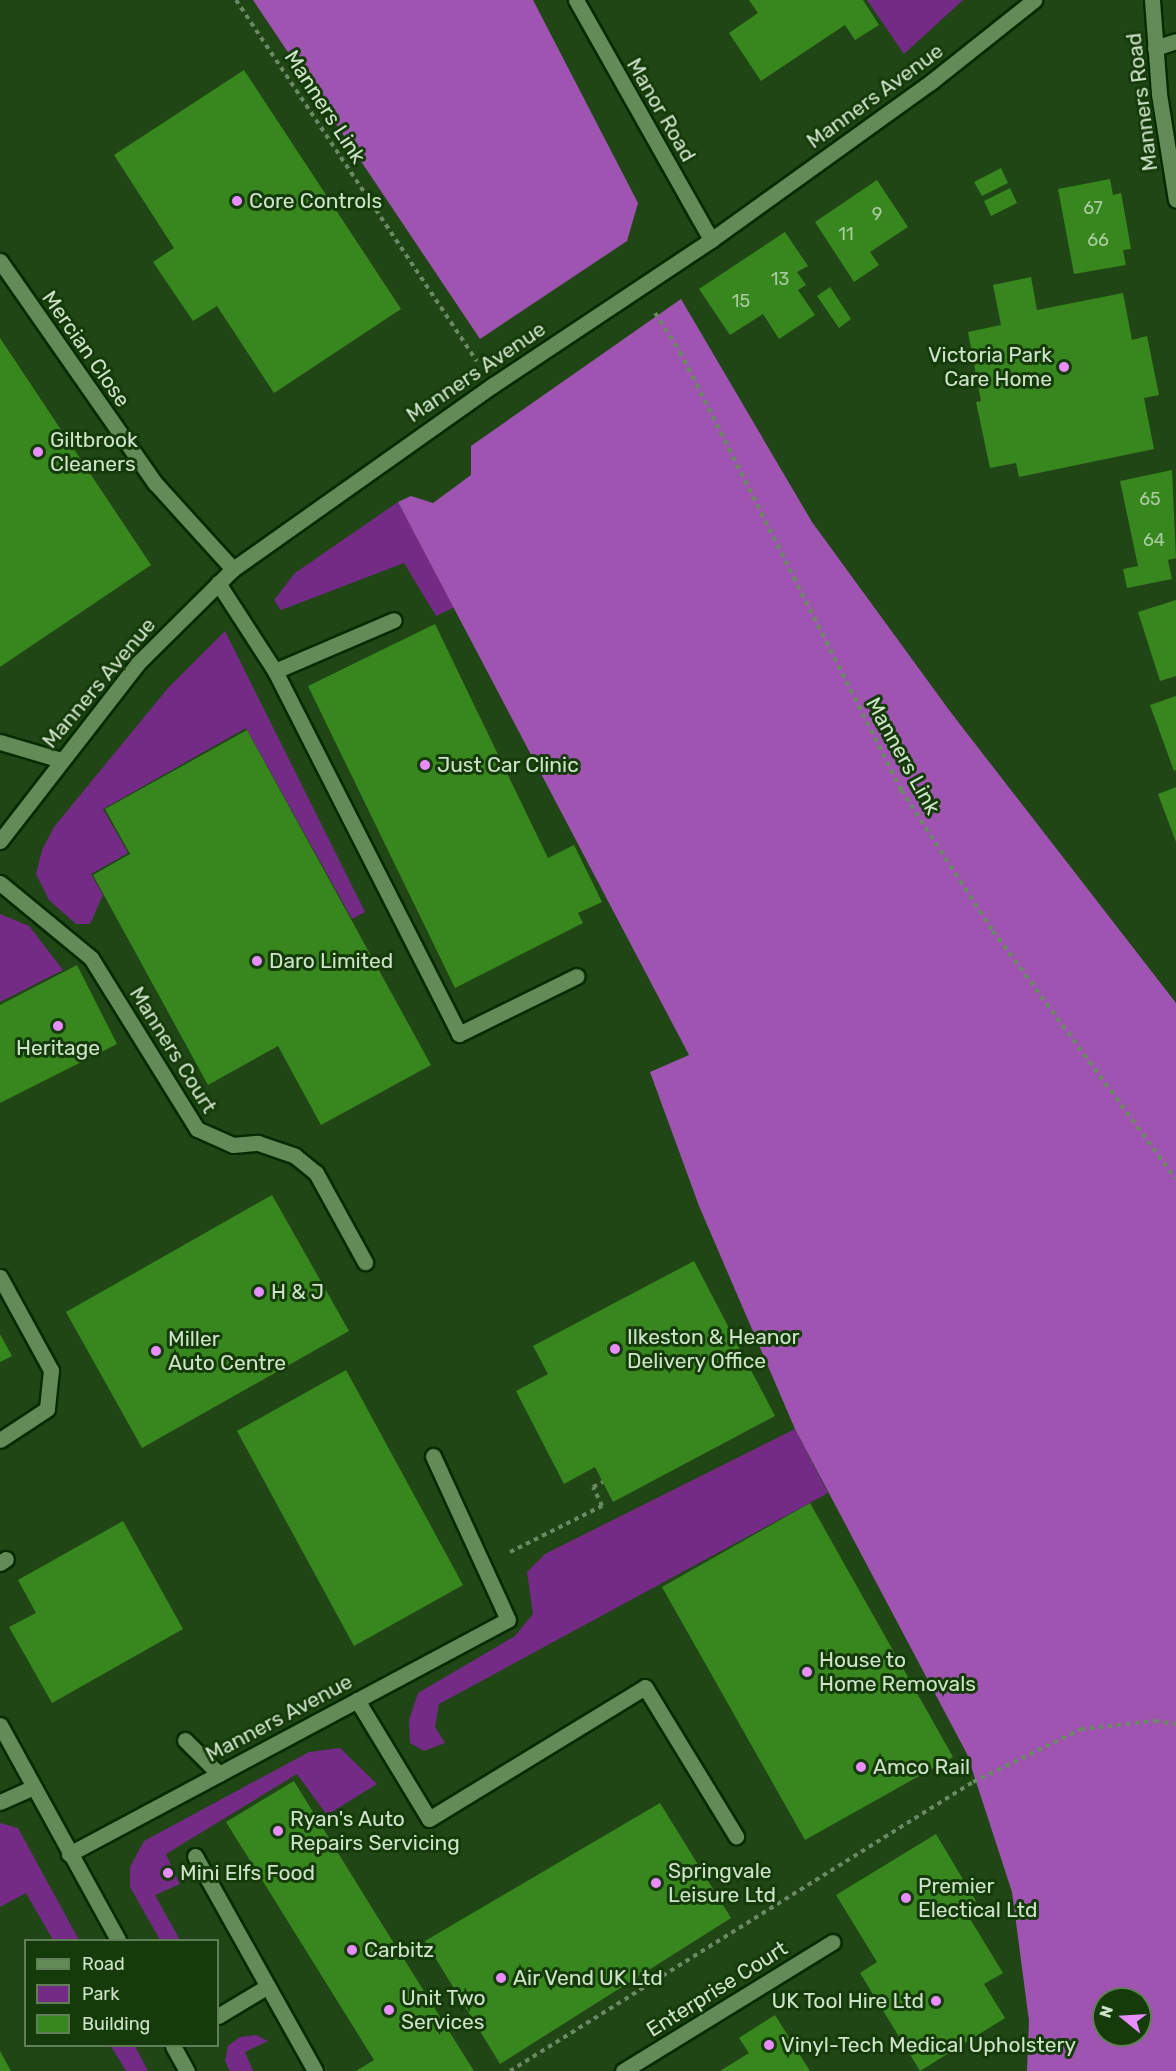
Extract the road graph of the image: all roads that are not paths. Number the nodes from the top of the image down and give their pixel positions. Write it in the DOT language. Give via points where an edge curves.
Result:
graph roads {
  1 [pos="576,0"];
  2 [pos="1034,0"];
  3 [pos="1152,0"];
  4 [pos="1176,41"];
  5 [pos="1155,48"];
  6 [pos="1176,200"];
  7 [pos="711,240"];
  8 [pos="0,261"];
  9 [pos="233,569"];
  10 [pos="218,583"];
  11 [pos="394,620"];
  12 [pos="275,670"];
  13 [pos="0,742"];
  14 [pos="61,760"];
  15 [pos="0,841"];
  16 [pos="0,883"];
  17 [pos="577,976"];
  18 [pos="365,1262"];
  19 [pos="0,1277"];
  20 [pos="0,1440"];
  21 [pos="433,1456"];
  22 [pos="357,1700"];
  23 [pos="0,1725"];
  24 [pos="185,1740"];
  25 [pos="219,1774"];
  26 [pos="33,1788"];
  27 [pos="0,1802"];
  28 [pos="736,1836"];
  29 [pos="69,1854"];
  30 [pos="195,1856"];
  31 [pos="117,1939"];
  32 [pos="833,1942"];
  33 [pos="268,1986"];
  34 [pos="219,2015"];
  35 [pos="174,2047"];
  36 [pos="187,2071"];
  37 [pos="315,2071"];
  38 [pos="623,2071"];
  1 -- 7 [label="street, Manor Road"];
  2 -- 7 [label="street, Manners Avenue" via="931,82"];
  3 -- 5 [label="street, Manners Road"];
  4 -- 5 [label="street"];
  5 -- 6 [label="street, Manners Road"];
  7 -- 9 [label="street, Manners Avenue" via="493,385"];
  8 -- 9 [label="street, Mercian Close" via="155,483"];
  9 -- 10 [label="street, Manners Avenue"];
  10 -- 12 [label="street"];
  10 -- 14 [label="street, Manners Avenue" via="139,662"];
  11 -- 12 [label="street"];
  12 -- 17 [label="street" via="459,1034"];
  13 -- 14 [label="street"];
  14 -- 15 [label="street, Manners Avenue"];
  16 -- 18 [label="street, Manners Court" via="91,958 197,1130 233,1145 258,1143 295,1156 316,1173"];
  19 -- 20 [label="street" via="51,1370 47,1409"];
  21 -- 22 [label="street, Manners Avenue" via="508,1620"];
  22 -- 25 [label="street, Manners Avenue"];
  22 -- 28 [label="street" via="429,1819 645,1687"];
  23 -- 26 [label="street"];
  24 -- 25 [label="street"];
  25 -- 29 [label="street, Manners Avenue"];
  26 -- 27 [label="street"];
  26 -- 29 [label="street"];
  29 -- 31 [label="street"];
  30 -- 33 [label="street"];
  32 -- 38 [label="street, Enterprise Court"];
  33 -- 34 [label="street"];
  33 -- 37 [label="street"];
  35 -- 36 [label="street"];
}
